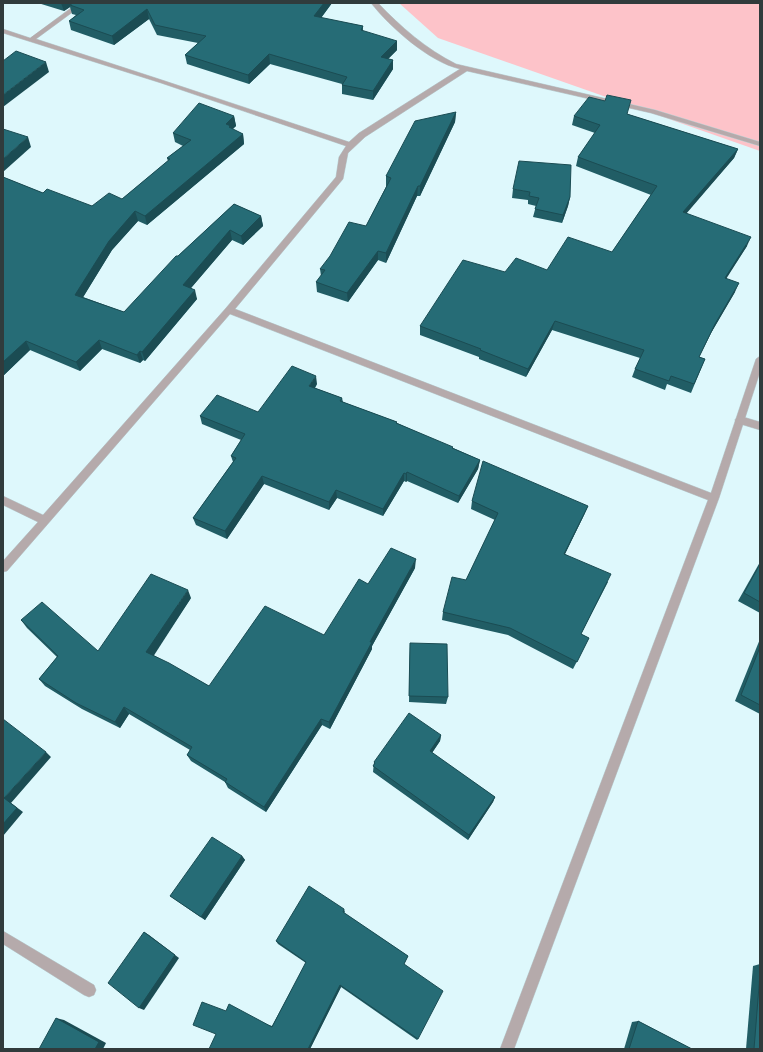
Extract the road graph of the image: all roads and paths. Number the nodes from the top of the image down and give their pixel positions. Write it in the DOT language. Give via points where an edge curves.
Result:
graph roads {
  1 [pos="82,3"];
  2 [pos="374,3"];
  3 [pos="3,31"];
  4 [pos="31,40"];
  5 [pos="465,69"];
  6 [pos="760,144"];
  7 [pos="350,145"];
  8 [pos="229,310"];
  9 [pos="760,359"];
  10 [pos="740,420"];
  11 [pos="760,426"];
  12 [pos="714,498"];
  13 [pos="3,500"];
  14 [pos="44,520"];
  15 [pos="3,568"];
  16 [pos="3,937"];
  17 [pos="89,990"];
  18 [pos="507,1049"];
  1 -- 4 [label="street"];
  2 -- 5 [label="street" via="393,23 437,58"];
  3 -- 4 [label="street"];
  4 -- 7 [label="street"];
  5 -- 6 [label="street" via="654,111"];
  5 -- 7 [label="street"];
  7 -- 8 [label="street" via="342,157 340,177"];
  8 -- 12 [label="street"];
  8 -- 14 [label="street"];
  9 -- 10 [label="street"];
  10 -- 11 [label="street"];
  10 -- 12 [label="street"];
  12 -- 18 [label="street"];
  13 -- 14 [label="street"];
  14 -- 15 [label="street"];
  16 -- 17 [label="street"];
}
